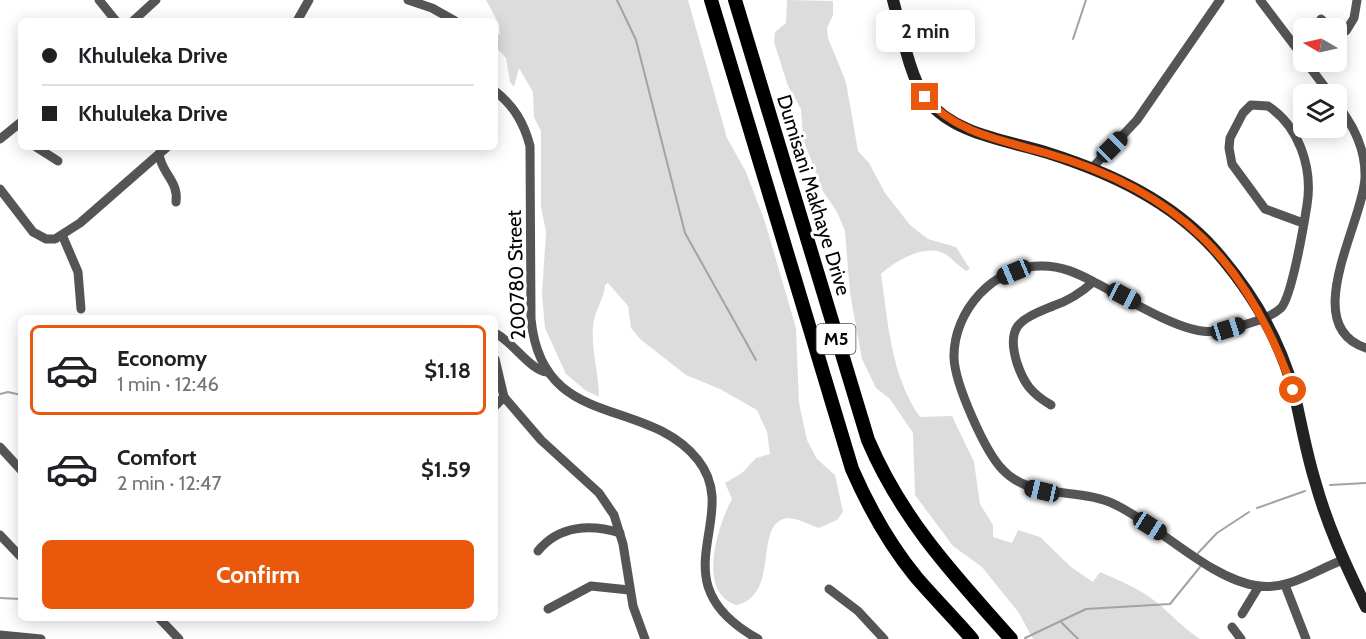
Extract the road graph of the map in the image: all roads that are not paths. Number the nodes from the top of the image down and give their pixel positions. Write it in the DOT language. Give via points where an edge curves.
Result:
graph roads {
  1 [pos="99,0"];
  2 [pos="156,0"];
  3 [pos="309,0"];
  4 [pos="408,0"];
  5 [pos="711,0"];
  6 [pos="735,0"];
  7 [pos="893,0"];
  8 [pos="1220,0"];
  9 [pos="1260,0"];
  10 [pos="1358,0"];
  11 [pos="114,18"];
  12 [pos="136,18"];
  13 [pos="299,18"];
  14 [pos="450,18"];
  15 [pos="1347,31"];
  16 [pos="1293,44"];
  17 [pos="498,94"];
  18 [pos="1347,121"];
  19 [pos="18,127"];
  20 [pos="0,139"];
  21 [pos="41,150"];
  22 [pos="163,150"];
  23 [pos="58,161"];
  24 [pos="1091,169"];
  25 [pos="1366,178"];
  26 [pos="0,189"];
  27 [pos="176,202"];
  28 [pos="1303,223"];
  29 [pos="63,237"];
  30 [pos="1093,282"];
  31 [pos="81,309"];
  32 [pos="1264,319"];
  33 [pos="498,335"];
  34 [pos="1366,348"];
  35 [pos="498,372"];
  36 [pos="547,372"];
  37 [pos="504,397"];
  38 [pos="498,403"];
  39 [pos="1051,405"];
  40 [pos="0,447"];
  41 [pos="18,467"];
  42 [pos="620,533"];
  43 [pos="0,535"];
  44 [pos="538,551"];
  45 [pos="18,554"];
  46 [pos="1343,560"];
  47 [pos="1286,585"];
  48 [pos="1259,586"];
  49 [pos="829,589"];
  50 [pos="629,590"];
  51 [pos="1366,607"];
  52 [pos="548,609"];
  53 [pos="1242,614"];
  54 [pos="162,621"];
  55 [pos="1232,627"];
  56 [pos="0,635"];
  57 [pos="41,639"];
  58 [pos="179,639"];
  59 [pos="645,639"];
  60 [pos="758,639"];
  61 [pos="884,639"];
  62 [pos="972,639"];
  63 [pos="1011,639"];
  64 [pos="1241,639"];
  65 [pos="1306,639"];
  1 -- 11 [label="street"];
  2 -- 12 [label="street"];
  3 -- 13 [label="street"];
  4 -- 14 [label="street"];
  5 -- 62 [label="main road, M5" via="852,469 894,548"];
  6 -- 63 [label="main road, Dumisani Makhaye Drive / M5" via="853,397 874,455 924,540"];
  7 -- 24 [label="street" via="916,78 925,97 945,117 983,134"];
  8 -- 24 [label="street" via="1137,120"];
  9 -- 16 [label="street"];
  10 -- 15 [label="street"];
  17 -- 36 [label="street, 200780 Street" via="522,121 530,146 531,319 534,342"];
  18 -- 25 [label="street" via="1364,156"];
  19 -- 20 [label="street"];
  21 -- 23 [label="street"];
  22 -- 27 [label="street" via="160,164 177,188"];
  22 -- 29 [label="street"];
  24 -- 32 [label="street" via="1145,194 1198,232 1230,269"];
  25 -- 34 [label="street" via="1334,297 1342,329 1356,345"];
  26 -- 29 [label="street" via="33,232 46,239"];
  28 -- 28 [label="street" via="1308,183 1297,136 1274,110 1263,104 1251,105 1230,138 1232,164 1265,209"];
  28 -- 32 [label="street" via="1287,297 1278,310"];
  29 -- 31 [label="street" via="78,272"];
  30 -- 32 [label="street" via="1196,330 1228,329"];
  30 -- 39 [label="street" via="1062,302 1025,317 1015,329 1013,345 1022,378"];
  30 -- 48 [label="street" via="1068,269 1027,267 993,282 965,313 955,342 955,369 995,462 1029,488 1081,493 1118,506 1217,570 1239,582"];
  32 -- 46 [label="street" via="1293,390 1315,481"];
  33 -- 36 [label="street"];
  35 -- 37 [label="street"];
  36 -- 60 [label="street, 200780 Street" via="570,393 665,435 700,462 712,503 704,559 708,584 726,617"];
  37 -- 38 [label="street"];
  37 -- 42 [label="street" via="540,440 599,493 614,515"];
  40 -- 41 [label="street"];
  42 -- 44 [label="street" via="575,528"];
  42 -- 50 [label="street"];
  43 -- 45 [label="street"];
  46 -- 47 [label="street"];
  46 -- 51 [label="street"];
  47 -- 48 [label="street"];
  47 -- 65 [label="street"];
  48 -- 53 [label="street"];
  49 -- 61 [label="street" via="858,611"];
  50 -- 52 [label="street" via="591,586"];
  50 -- 59 [label="street"];
  54 -- 58 [label="street"];
  55 -- 64 [label="street"];
  56 -- 57 [label="street"];
}
